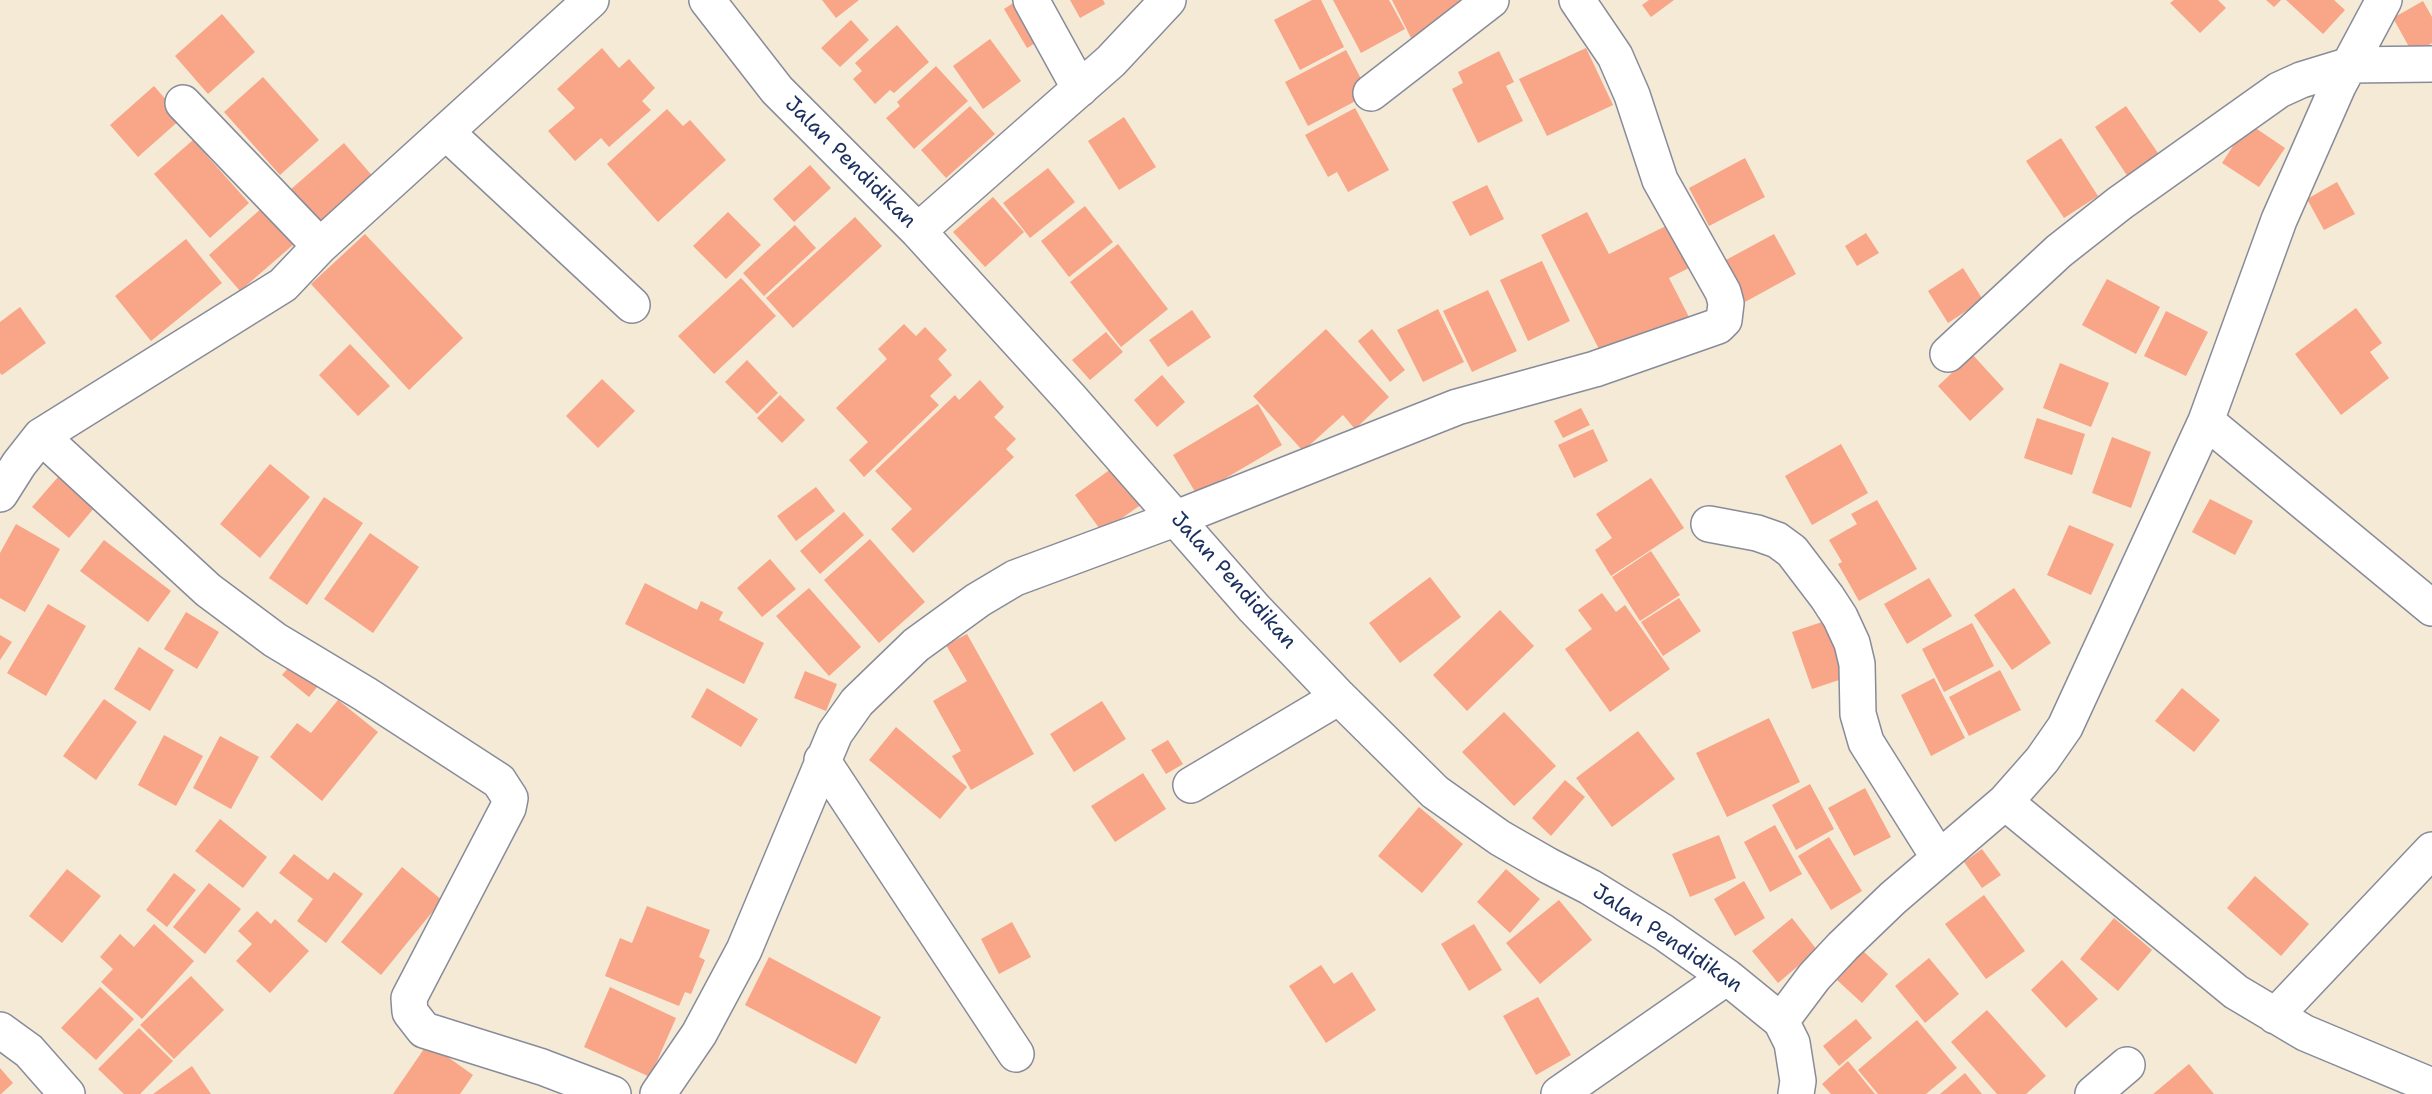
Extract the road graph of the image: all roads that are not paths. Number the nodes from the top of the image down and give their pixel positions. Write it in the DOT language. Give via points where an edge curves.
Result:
graph roads {
  1 [pos="591,0"];
  2 [pos="707,0"];
  3 [pos="1031,0"];
  4 [pos="1168,0"];
  5 [pos="1491,0"];
  6 [pos="1577,0"];
  7 [pos="2384,0"];
  8 [pos="2432,64"];
  9 [pos="2350,65"];
  10 [pos="1080,89"];
  11 [pos="1371,93"];
  12 [pos="183,103"];
  13 [pos="447,133"];
  14 [pos="918,232"];
  15 [pos="320,246"];
  16 [pos="632,305"];
  17 [pos="1948,354"];
  18 [pos="2206,421"];
  19 [pos="41,436"];
  20 [pos="0,494"];
  21 [pos="1177,518"];
  22 [pos="1709,524"];
  23 [pos="2432,608"];
  24 [pos="1339,697"];
  25 [pos="822,760"];
  26 [pos="1191,785"];
  27 [pos="2005,802"];
  28 [pos="2432,850"];
  29 [pos="1939,858"];
  30 [pos="1727,977"];
  31 [pos="2275,1016"];
  32 [pos="1781,1021"];
  33 [pos="0,1030"];
  34 [pos="1016,1054"];
  35 [pos="2127,1065"];
  36 [pos="2432,1086"];
  37 [pos="1803,1090"];
  38 [pos="67,1094"];
  39 [pos="613,1094"];
  40 [pos="658,1094"];
  41 [pos="1559,1094"];
  42 [pos="2093,1094"];
  1 -- 13 [label="street"];
  2 -- 14 [label="street, Jalan Pendidikan" via="777,90"];
  3 -- 10 [label="street"];
  4 -- 10 [label="street"];
  5 -- 11 [label="street"];
  6 -- 21 [label="street" via="1615,56 1660,180 1723,292 1724,320 1595,369 1457,407"];
  7 -- 9 [label="street"];
  8 -- 9 [label="street"];
  9 -- 17 [label="street" via="2301,80 2259,103 2059,251"];
  9 -- 18 [label="street" via="2279,220"];
  10 -- 14 [label="street"];
  12 -- 15 [label="street"];
  13 -- 15 [label="street"];
  13 -- 16 [label="street"];
  14 -- 21 [label="street, Jalan Pendidikan"];
  15 -- 19 [label="street" via="283,285"];
  18 -- 23 [label="street"];
  18 -- 27 [label="street" via="2064,727"];
  19 -- 20 [label="street"];
  19 -- 39 [label="street" via="208,590 275,640 499,781 510,798 508,808 409,998 410,1012 424,1030"];
  21 -- 24 [label="street, Jalan Pendidikan"];
  21 -- 25 [label="street" via="1015,578 978,600 916,645 856,702"];
  22 -- 29 [label="street" via="1777,540 1792,551 1827,597 1852,643 1858,714 1866,741"];
  24 -- 26 [label="street"];
  24 -- 30 [label="street, Jalan Pendidikan" via="1436,792 1500,838 1590,887"];
  25 -- 34 [label="street"];
  25 -- 40 [label="street" via="744,950 699,1034"];
  27 -- 29 [label="street"];
  27 -- 31 [label="street" via="2236,992"];
  28 -- 31 [label="street"];
  29 -- 32 [label="street" via="1843,946"];
  30 -- 32 [label="street, Jalan Pendidikan"];
  30 -- 41 [label="street"];
  31 -- 36 [label="street" via="2326,1043"];
  32 -- 37 [label="street, Jalan Pendidikan" via="1792,1042"];
  33 -- 38 [label="street" via="29,1051"];
  35 -- 42 [label="street"];
}
